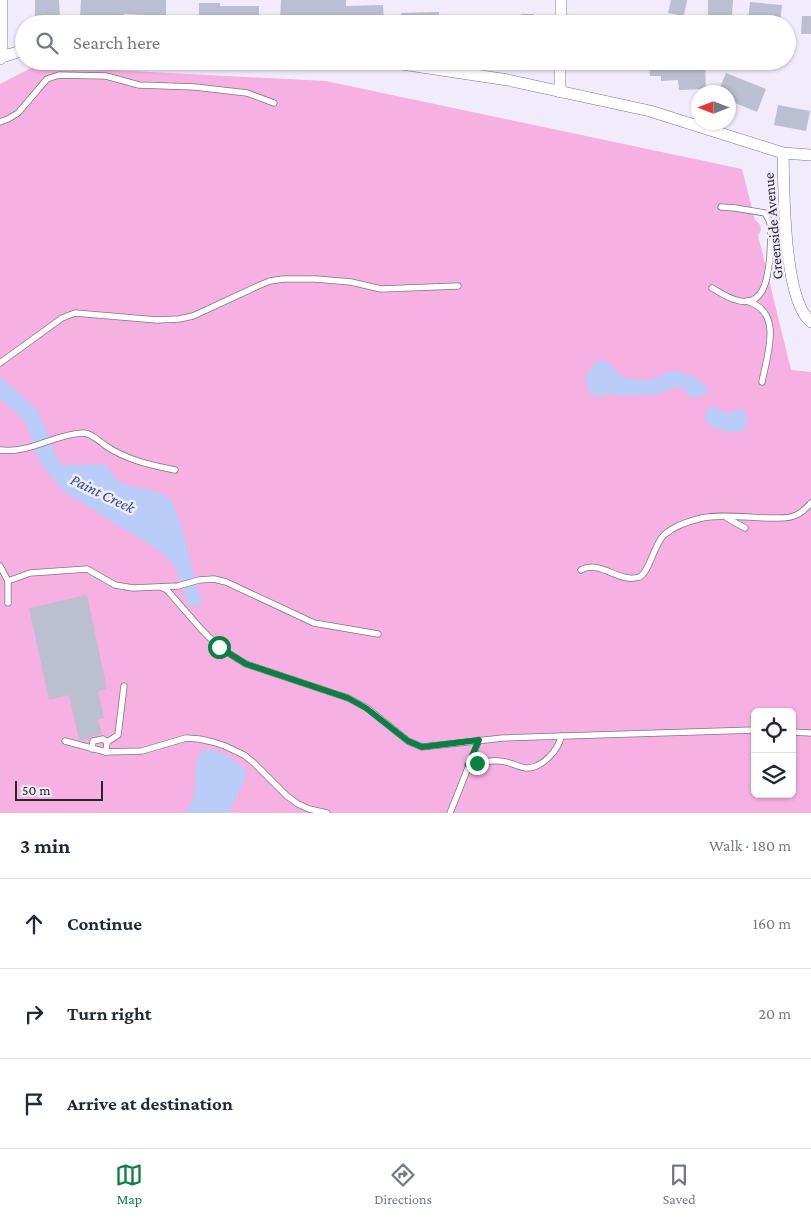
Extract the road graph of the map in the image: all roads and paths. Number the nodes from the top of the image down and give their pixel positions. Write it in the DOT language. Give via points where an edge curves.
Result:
graph roads {
  1 [pos="2,0"];
  2 [pos="561,0"];
  3 [pos="561,15"];
  4 [pos="15,53"];
  5 [pos="1,58"];
  6 [pos="442,70"];
  7 [pos="560,70"];
  8 [pos="560,92"];
  9 [pos="274,103"];
  10 [pos="0,122"];
  11 [pos="782,153"];
  12 [pos="811,155"];
  13 [pos="721,207"];
  14 [pos="458,286"];
  15 [pos="712,288"];
  16 [pos="747,301"];
  17 [pos="811,322"];
  18 [pos="0,363"];
  19 [pos="762,382"];
  20 [pos="0,450"];
  21 [pos="175,470"];
  22 [pos="811,503"];
  23 [pos="725,517"];
  24 [pos="745,528"];
  25 [pos="0,566"];
  26 [pos="581,570"];
  27 [pos="8,581"];
  28 [pos="161,587"];
  29 [pos="8,603"];
  30 [pos="378,634"];
  31 [pos="124,686"];
  32 [pos="751,730"];
  33 [pos="796,732"];
  34 [pos="811,733"];
  35 [pos="560,736"];
  36 [pos="479,740"];
  37 [pos="65,741"];
  38 [pos="107,742"];
  39 [pos="92,749"];
  40 [pos="106,752"];
  41 [pos="468,765"];
  42 [pos="327,813"];
  43 [pos="450,813"];
  1 -- 5 [label="street"];
  2 -- 3 [label="street"];
  4 -- 5 [label="street"];
  6 -- 8 [label="street"];
  7 -- 8 [label="street"];
  8 -- 11 [label="street" via="650,111"];
  9 -- 10 [label="lane" via="247,92 139,85 106,76 59,74 47,79 18,113"];
  11 -- 12 [label="street"];
  11 -- 17 [label="street, Greenside Avenue" via="790,272 799,302"];
  13 -- 16 [label="lane" via="765,214 770,224 765,286 755,299"];
  14 -- 18 [label="lane" via="381,289 334,280 283,279 260,285 193,316 179,319 75,313 62,318"];
  15 -- 16 [label="lane" via="732,299"];
  16 -- 19 [label="lane" via="765,312 770,328"];
  20 -- 21 [label="lane" via="20,450 82,433 138,462"];
  22 -- 23 [label="lane" via="796,516 788,518"];
  23 -- 24 [label="lane"];
  23 -- 26 [label="lane" via="701,518 662,536 640,577 621,576 598,568"];
  25 -- 27 [label="lane"];
  27 -- 28 [label="lane" via="30,573 87,569 115,585"];
  27 -- 29 [label="lane"];
  28 -- 30 [label="lane" via="214,579 314,623"];
  28 -- 36 [label="lane" via="219,647 246,664 348,698 408,741 422,747"];
  31 -- 38 [label="lane" via="118,735"];
  32 -- 35 [label="lane"];
  33 -- 34 [label="lane"];
  35 -- 36 [label="lane"];
  35 -- 41 [label="lane" via="556,750 532,768 500,761"];
  36 -- 41 [label="lane"];
  37 -- 39 [label="lane"];
  38 -- 39 [label="lane" via="103,739 94,741"];
  38 -- 40 [label="lane"];
  39 -- 40 [label="lane"];
  40 -- 42 [label="lane" via="142,751 186,738 213,742 254,763 298,804"];
  41 -- 43 [label="lane"];
}
